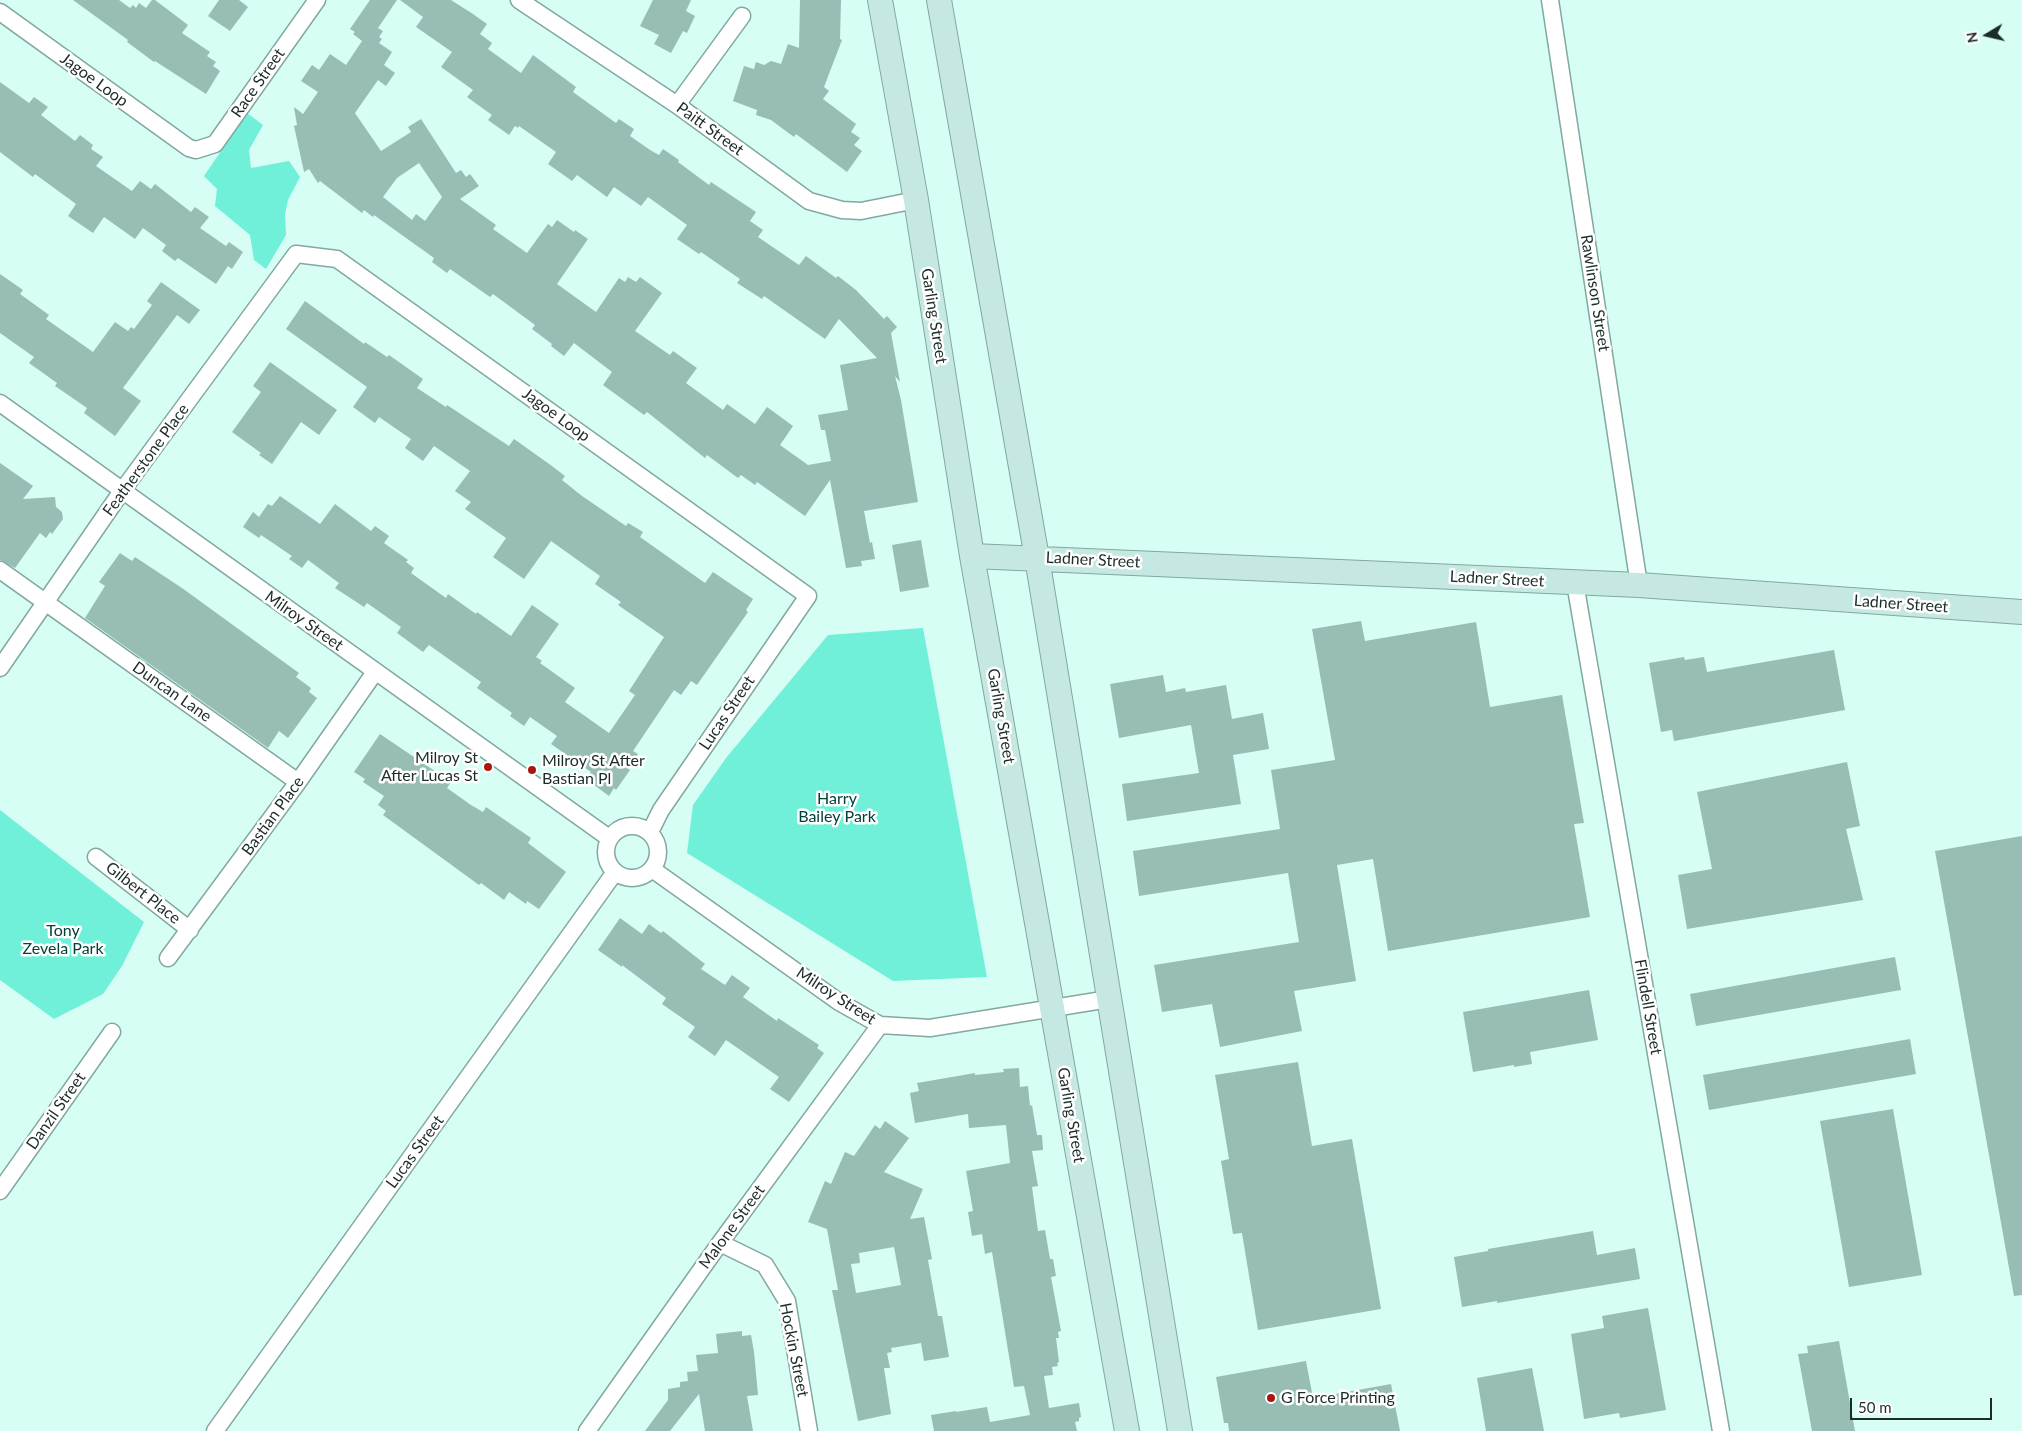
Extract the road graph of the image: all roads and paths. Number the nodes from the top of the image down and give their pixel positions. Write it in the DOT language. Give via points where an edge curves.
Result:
graph roads {
  1 [pos="317,0"];
  2 [pos="518,0"];
  3 [pos="880,0"];
  4 [pos="939,0"];
  5 [pos="1550,0"];
  6 [pos="0,12"];
  7 [pos="742,16"];
  8 [pos="678,105"];
  9 [pos="188,148"];
  10 [pos="916,200"];
  11 [pos="296,254"];
  12 [pos="0,403"];
  13 [pos="122,491"];
  14 [pos="972,556"];
  15 [pos="1037,558"];
  16 [pos="0,570"];
  17 [pos="1574,583"];
  18 [pos="1639,585"];
  19 [pos="808,596"];
  20 [pos="46,603"];
  21 [pos="2022,612"];
  22 [pos="0,668"];
  23 [pos="376,672"];
  24 [pos="298,782"];
  25 [pos="650,832"];
  26 [pos="610,838"];
  27 [pos="96,857"];
  28 [pos="652,869"];
  29 [pos="615,872"];
  30 [pos="190,930"];
  31 [pos="168,958"];
  32 [pos="1109,999"];
  33 [pos="1053,1009"];
  34 [pos="880,1025"];
  35 [pos="112,1032"];
  36 [pos="0,1191"];
  37 [pos="720,1243"];
  38 [pos="215,1431"];
  39 [pos="587,1431"];
  40 [pos="809,1431"];
  41 [pos="1126,1431"];
  42 [pos="1180,1431"];
  43 [pos="1721,1431"];
  1 -- 9 [label="street, Race Street" via="215,144 196,150"];
  2 -- 8 [label="street, Paitt Street"];
  3 -- 10 [label="street, Garling Street"];
  4 -- 15 [label="street"];
  5 -- 18 [label="street, Rawlinson Street"];
  6 -- 9 [label="street, Jagoe Loop"];
  7 -- 8 [label="street"];
  8 -- 10 [label="street, Paitt Street" via="809,201 842,210 862,210"];
  10 -- 14 [label="street, Garling Street"];
  11 -- 13 [label="street, Featherstone Place"];
  11 -- 19 [label="street, Jagoe Loop" via="337,259"];
  12 -- 13 [label="street, Milroy Street"];
  13 -- 20 [label="street, Featherstone Place"];
  13 -- 23 [label="street, Milroy Street"];
  14 -- 15 [label="street, Ladner Street"];
  14 -- 33 [label="street, Garling Street"];
  15 -- 17 [label="street, Ladner Street"];
  15 -- 32 [label="street"];
  16 -- 20 [label="street, Duncan Lane"];
  17 -- 18 [label="street, Ladner Street"];
  17 -- 43 [label="street, Flindell Street"];
  18 -- 21 [label="street, Ladner Street"];
  19 -- 25 [label="street, Lucas Street" via="661,810"];
  20 -- 22 [label="street, Featherstone Place"];
  20 -- 24 [label="street, Duncan Lane"];
  23 -- 24 [label="street, Bastian Place"];
  23 -- 26 [label="street, Milroy Street"];
  24 -- 30 [label="street, Bastian Place"];
  25 -- 26 [label="street" via="628,826"];
  25 -- 28 [label="street" via="658,846"];
  26 -- 29 [label="street" via="606,844 607,860"];
  27 -- 30 [label="street, Gilbert Place"];
  28 -- 29 [label="street" via="634,878"];
  28 -- 34 [label="street, Milroy Street" via="839,1002"];
  29 -- 38 [label="street, Lucas Street"];
  30 -- 31 [label="street, Bastian Place"];
  32 -- 33 [label="street, Milroy Street"];
  32 -- 42 [label="street"];
  33 -- 34 [label="street, Milroy Street" via="930,1028"];
  33 -- 41 [label="street, Garling Street"];
  34 -- 37 [label="street, Malone Street"];
  35 -- 36 [label="street, Danzil Street"];
  37 -- 39 [label="street, Malone Street"];
  37 -- 40 [label="street, Hockin Street" via="765,1266 787,1301"];
}
